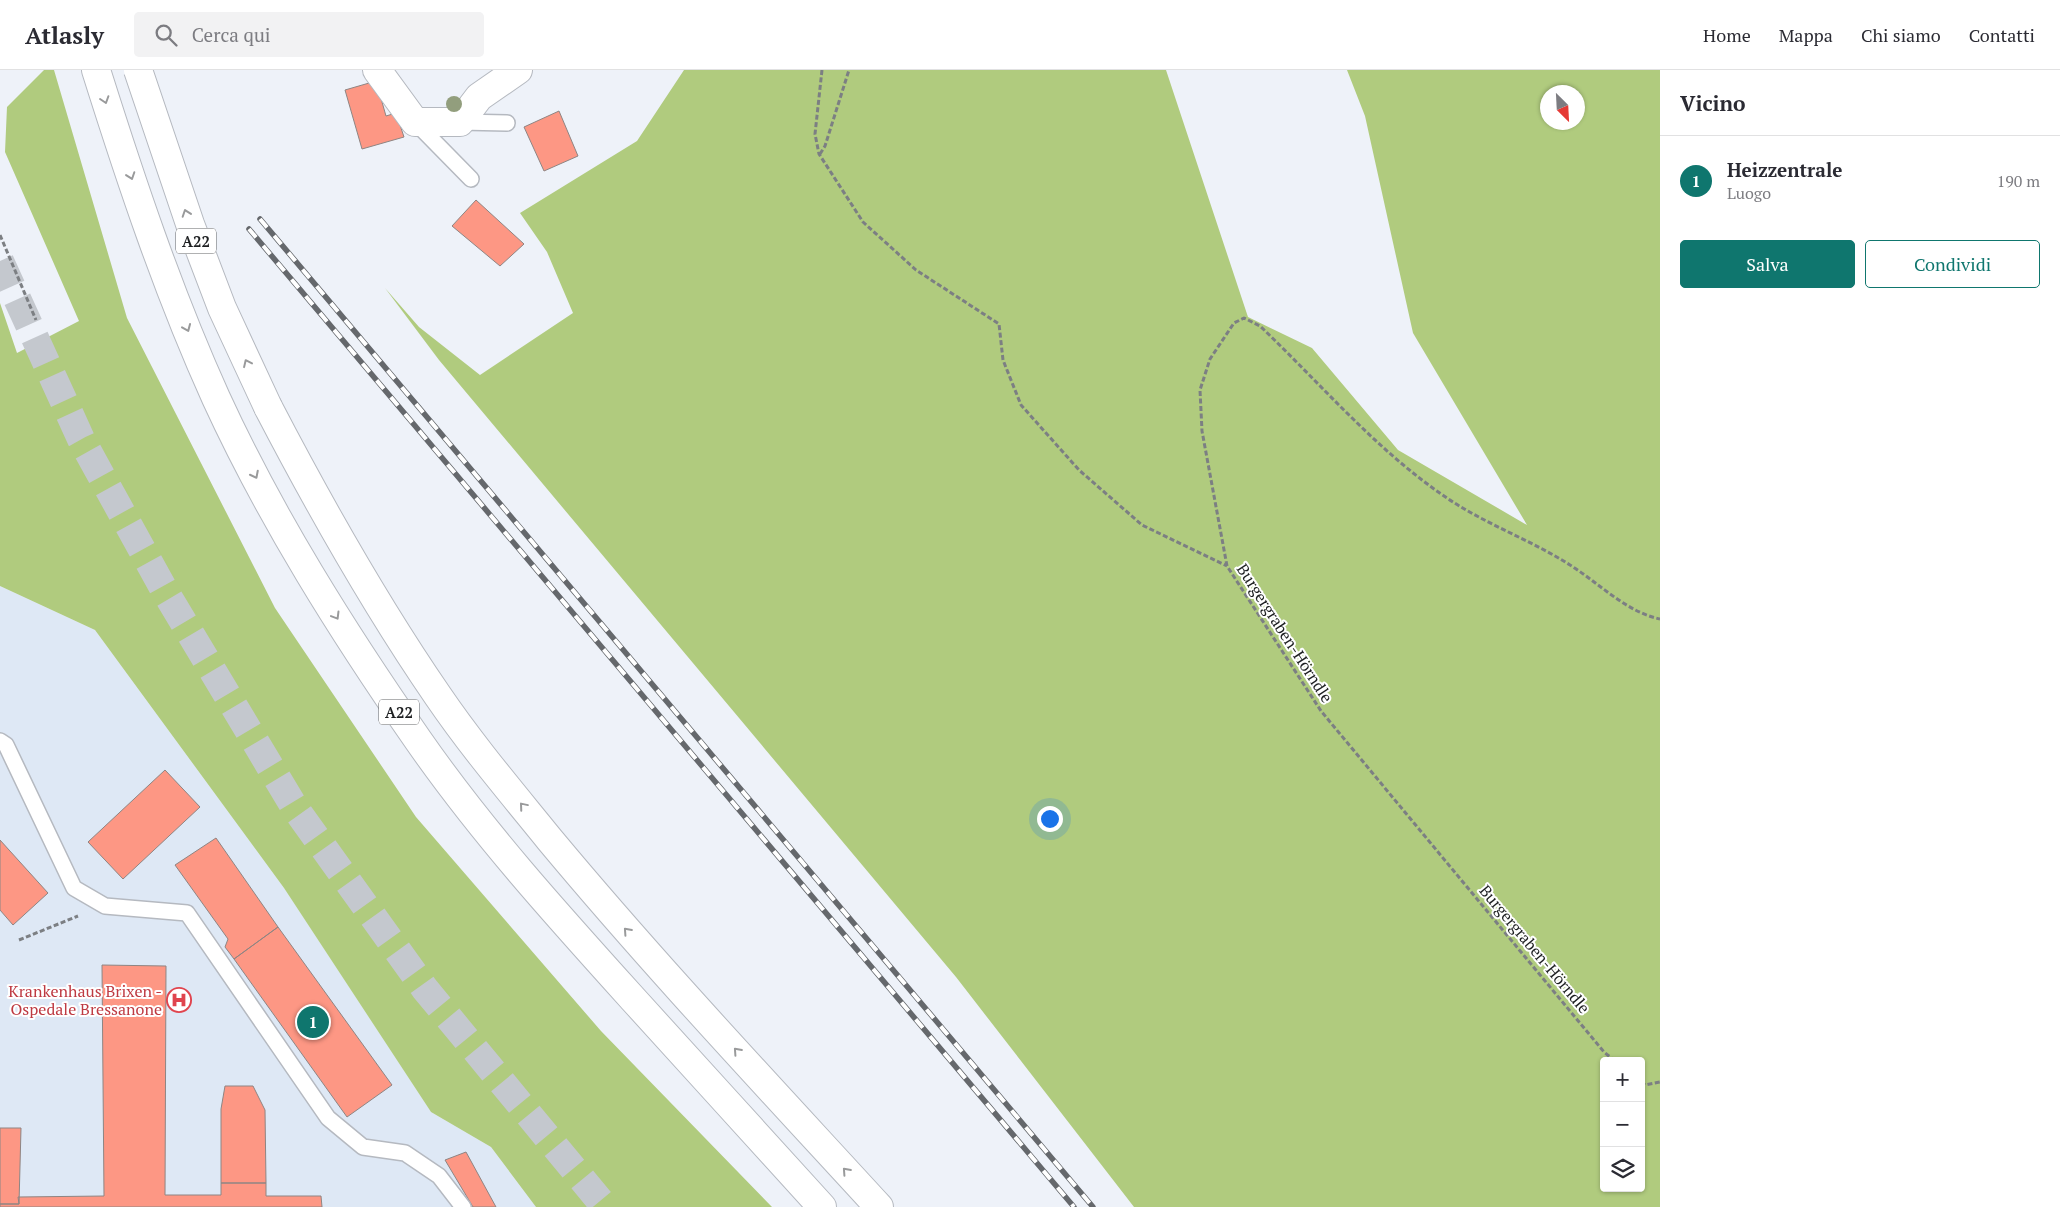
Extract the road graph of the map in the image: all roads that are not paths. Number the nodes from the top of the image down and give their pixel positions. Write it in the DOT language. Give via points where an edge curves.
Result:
graph roads {
  1 [pos="96,70"];
  2 [pos="138,70"];
  3 [pos="377,70"];
  4 [pos="518,70"];
  5 [pos="414,122"];
  6 [pos="460,122"];
  7 [pos="507,123"];
  8 [pos="471,179"];
  9 [pos="0,741"];
  10 [pos="463,1207"];
  11 [pos="822,1207"];
  12 [pos="879,1207"];
  1 -- 11 [label="main road, A22, one-way" via="172,291 217,399 264,493 354,645 420,743 491,837"];
  12 -- 2 [label="main road, A22, one-way, bridge" via="605,906 439,698 373,598 319,505 268,407 219,300"];
  3 -- 5 [label="main road"];
  4 -- 6 [label="main road" via="478,98"];
  5 -- 6 [label="main road"];
  5 -- 8 [label="lane"];
  6 -- 7 [label="lane"];
  9 -- 10 [label="lane" via="6,745 74,888 104,906 187,913 328,1118 363,1147 405,1153 439,1176"];
}
